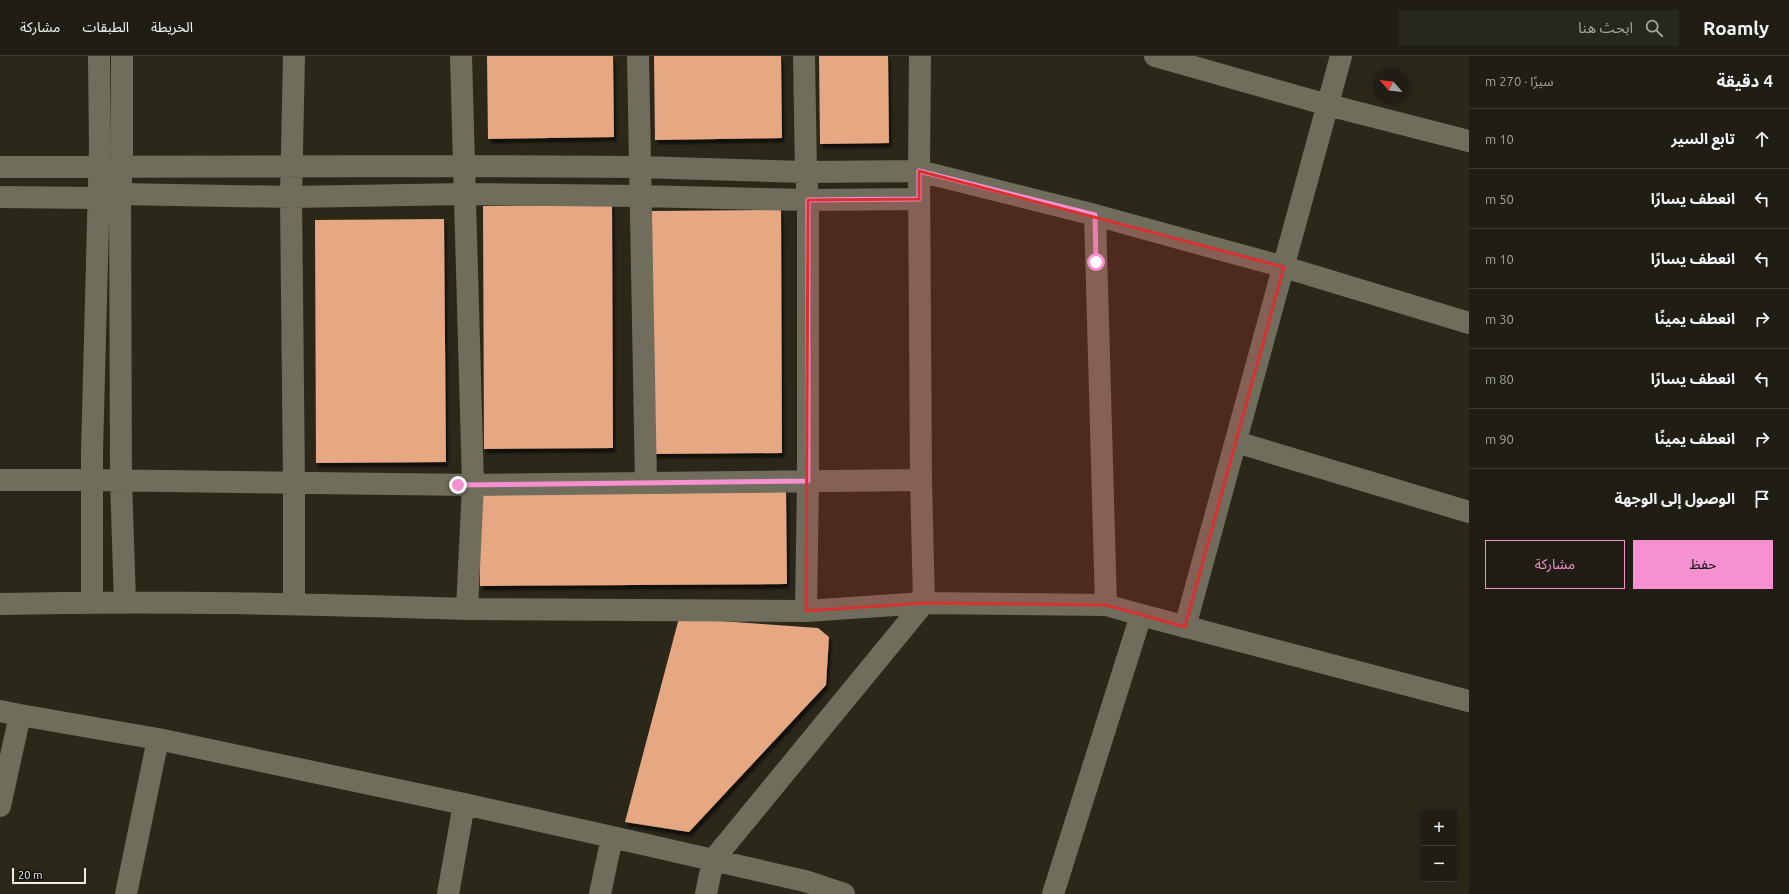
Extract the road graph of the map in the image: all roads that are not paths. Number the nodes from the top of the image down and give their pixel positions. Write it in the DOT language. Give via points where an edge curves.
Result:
graph roads {
  1 [pos="99,56"];
  2 [pos="122,56"];
  3 [pos="294,56"];
  4 [pos="461,56"];
  5 [pos="638,56"];
  6 [pos="804,56"];
  7 [pos="920,56"];
  8 [pos="1155,56"];
  9 [pos="1341,56"];
  10 [pos="1328,105"];
  11 [pos="1469,142"];
  12 [pos="0,166"];
  13 [pos="99,166"];
  14 [pos="292,166"];
  15 [pos="464,166"];
  16 [pos="122,167"];
  17 [pos="639,167"];
  18 [pos="919,171"];
  19 [pos="806,172"];
  20 [pos="120,194"];
  21 [pos="465,194"];
  22 [pos="640,196"];
  23 [pos="0,197"];
  24 [pos="291,197"];
  25 [pos="98,198"];
  26 [pos="919,199"];
  27 [pos="808,200"];
  28 [pos="1095,215"];
  29 [pos="1284,267"];
  30 [pos="1469,323"];
  31 [pos="1236,442"];
  32 [pos="0,480"];
  33 [pos="92,480"];
  34 [pos="121,480"];
  35 [pos="921,480"];
  36 [pos="808,481"];
  37 [pos="294,483"];
  38 [pos="646,483"];
  39 [pos="473,485"];
  40 [pos="1469,512"];
  41 [pos="92,602"];
  42 [pos="125,603"];
  43 [pos="924,603"];
  44 [pos="0,604"];
  45 [pos="294,604"];
  46 [pos="1106,605"];
  47 [pos="467,609"];
  48 [pos="806,611"];
  49 [pos="1141,615"];
  50 [pos="1185,627"];
  51 [pos="1469,701"];
  52 [pos="10,713"];
  53 [pos="158,739"];
  54 [pos="464,804"];
  55 [pos="0,806"];
  56 [pos="612,838"];
  57 [pos="713,860"];
  58 [pos="128,893"];
  59 [pos="448,894"];
  60 [pos="600,894"];
  61 [pos="706,894"];
  62 [pos="844,894"];
  63 [pos="1053,894"];
  1 -- 13 [label="street"];
  2 -- 16 [label="street"];
  3 -- 14 [label="street"];
  4 -- 15 [label="street"];
  5 -- 17 [label="street"];
  6 -- 19 [label="street"];
  7 -- 18 [label="street"];
  8 -- 10 [label="street"];
  9 -- 10 [label="street"];
  10 -- 11 [label="street"];
  10 -- 29 [label="street"];
  12 -- 13 [label="street"];
  13 -- 16 [label="street"];
  13 -- 25 [label="street"];
  14 -- 15 [label="street"];
  14 -- 16 [label="street"];
  14 -- 24 [label="street"];
  15 -- 17 [label="street"];
  15 -- 21 [label="street"];
  16 -- 20 [label="street"];
  17 -- 19 [label="street"];
  17 -- 22 [label="street"];
  18 -- 19 [label="street"];
  18 -- 26 [label="street"];
  18 -- 28 [label="street"];
  19 -- 27 [label="street"];
  20 -- 24 [label="street"];
  20 -- 25 [label="street"];
  20 -- 34 [label="street"];
  21 -- 22 [label="street"];
  21 -- 24 [label="street"];
  21 -- 39 [label="street"];
  22 -- 27 [label="street"];
  22 -- 38 [label="street"];
  23 -- 25 [label="street"];
  24 -- 37 [label="street"];
  25 -- 33 [label="street"];
  26 -- 27 [label="street"];
  26 -- 35 [label="street"];
  27 -- 36 [label="street"];
  28 -- 29 [label="street"];
  28 -- 46 [label="street"];
  29 -- 30 [label="street"];
  29 -- 31 [label="street"];
  31 -- 40 [label="street"];
  31 -- 50 [label="street"];
  32 -- 33 [label="street"];
  33 -- 34 [label="street"];
  33 -- 41 [label="street"];
  34 -- 37 [label="street"];
  34 -- 42 [label="street"];
  35 -- 36 [label="street"];
  35 -- 43 [label="street"];
  36 -- 38 [label="street"];
  36 -- 48 [label="street"];
  37 -- 39 [label="street"];
  37 -- 45 [label="street"];
  38 -- 39 [label="street"];
  39 -- 47 [label="street"];
  41 -- 42 [label="street"];
  41 -- 44 [label="street"];
  42 -- 45 [label="street"];
  43 -- 46 [label="street"];
  43 -- 48 [label="street"];
  43 -- 57 [label="street"];
  45 -- 47 [label="street"];
  46 -- 49 [label="street"];
  47 -- 48 [label="street"];
  49 -- 50 [label="street"];
  49 -- 63 [label="street"];
  50 -- 51 [label="street"];
  52 -- 53 [label="street"];
  52 -- 55 [label="street"];
  53 -- 54 [label="street"];
  53 -- 58 [label="street"];
  54 -- 56 [label="street"];
  54 -- 59 [label="street"];
  56 -- 57 [label="street"];
  56 -- 60 [label="street"];
  57 -- 61 [label="street"];
  57 -- 62 [label="street" via="805,881"];
}
